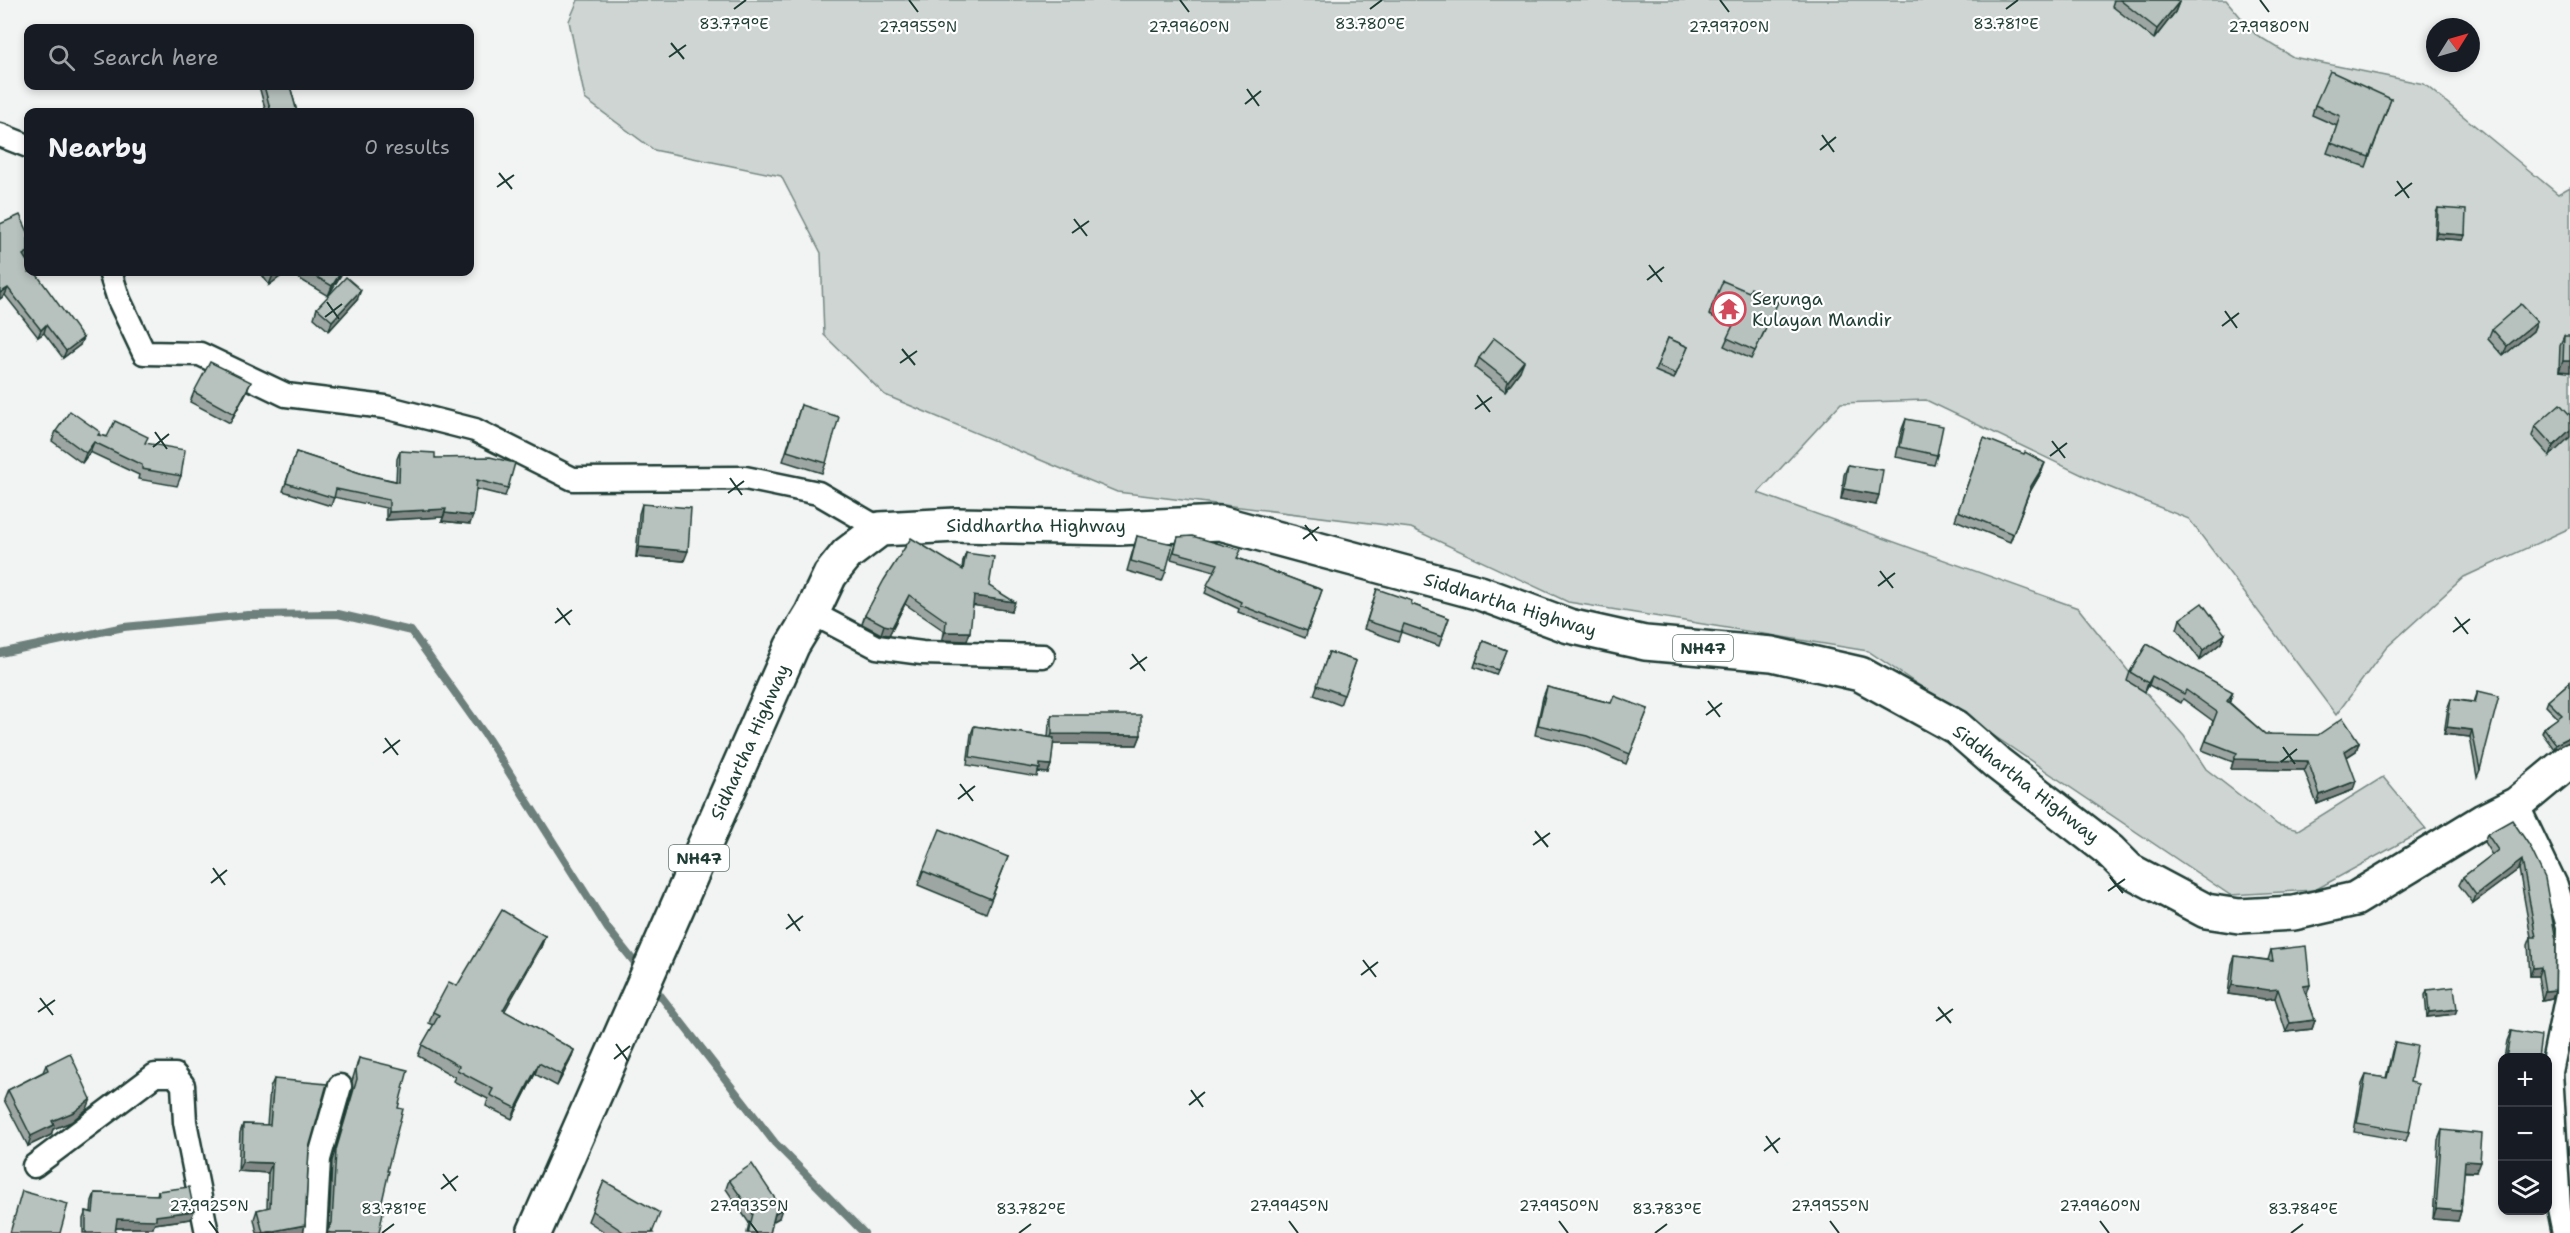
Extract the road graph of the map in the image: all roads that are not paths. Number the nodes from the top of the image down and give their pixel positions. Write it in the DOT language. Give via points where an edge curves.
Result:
graph roads {
  1 [pos="0,135"];
  2 [pos="24,144"];
  3 [pos="111,276"];
  4 [pos="880,529"];
  5 [pos="812,613"];
  6 [pos="1043,656"];
  7 [pos="2570,760"];
  8 [pos="2517,804"];
  9 [pos="340,1086"];
  10 [pos="34,1166"];
  11 [pos="207,1233"];
  12 [pos="315,1233"];
  13 [pos="534,1233"];
  14 [pos="2564,1233"];
  1 -- 2 [label="street"];
  3 -- 4 [label="street" via="118,300 144,353 200,354 286,395 384,407 475,430 573,479 745,478 818,492"];
  4 -- 5 [label="highway, NH47" via="847,554 830,575"];
  4 -- 8 [label="highway, Siddhartha Highway / NH47" via="956,525 1119,528 1220,523 1480,593 1569,626 1645,643 1772,654 1860,674 1956,727 2129,870 2206,911 2239,916 2294,913 2355,899"];
  5 -- 6 [label="street" via="877,647 922,654"];
  5 -- 13 [label="highway, Sidhartha Highway / NH47" via="792,646"];
  7 -- 8 [label="highway, Siddhartha Highway / NH47"];
  8 -- 14 [label="street" via="2556,885 2568,926 2567,994 2551,1072"];
  9 -- 12 [label="street" via="319,1159"];
  10 -- 11 [label="street" via="155,1075 175,1075 183,1085 185,1122"];
}
